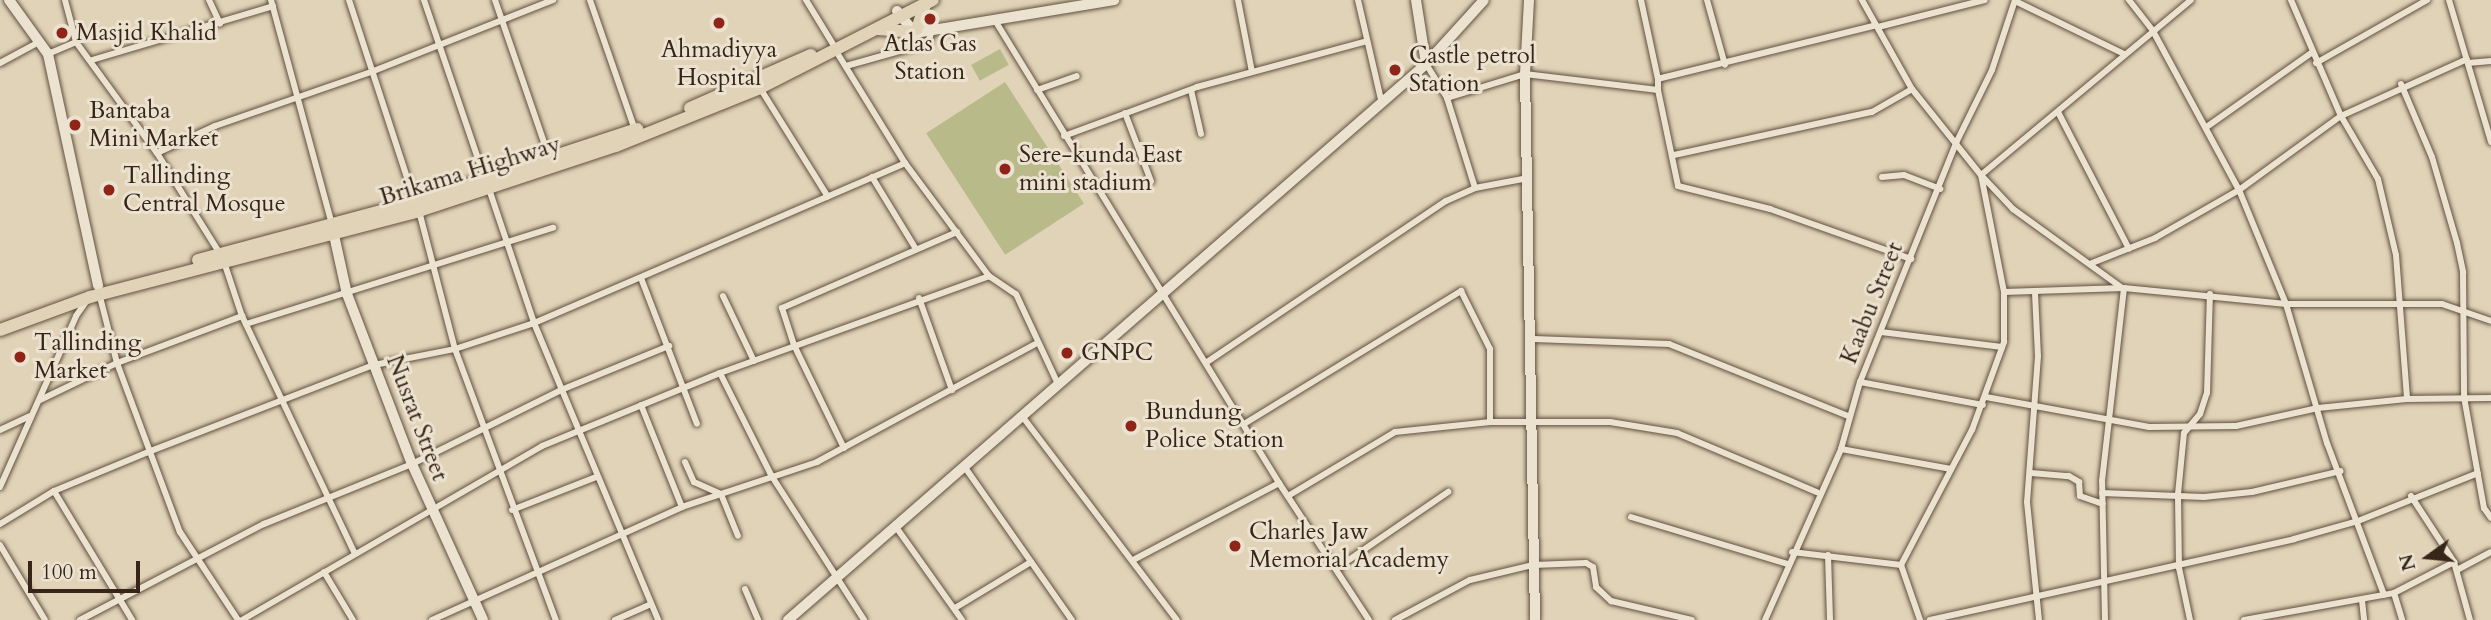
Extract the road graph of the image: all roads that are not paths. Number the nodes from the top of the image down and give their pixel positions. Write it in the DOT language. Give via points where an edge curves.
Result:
graph roads {
  1 [pos="9,0"];
  2 [pos="65,0"];
  3 [pos="209,0"];
  4 [pos="349,0"];
  5 [pos="424,0"];
  6 [pos="495,0"];
  7 [pos="553,0"];
  8 [pos="590,0"];
  9 [pos="806,0"];
  10 [pos="1114,0"];
  11 [pos="1238,0"];
  12 [pos="1358,0"];
  13 [pos="1416,0"];
  14 [pos="1484,0"];
  15 [pos="1529,0"];
  16 [pos="1641,0"];
  17 [pos="1707,0"];
  18 [pos="1862,0"];
  19 [pos="1984,0"];
  20 [pos="2129,0"];
  21 [pos="2191,0"];
  22 [pos="2291,0"];
  23 [pos="2427,0"];
  24 [pos="2449,0"];
  25 [pos="2015,1"];
  26 [pos="272,2"];
  27 [pos="912,7"];
  28 [pos="501,18"];
  29 [pos="996,22"];
  30 [pos="220,24"];
  31 [pos="1876,26"];
  32 [pos="878,29"];
  33 [pos="932,30"];
  34 [pos="916,31"];
  35 [pos="2153,31"];
  36 [pos="1367,41"];
  37 [pos="39,42"];
  38 [pos="76,42"];
  39 [pos="439,42"];
  40 [pos="835,48"];
  41 [pos="2311,53"];
  42 [pos="48,54"];
  43 [pos="2124,54"];
  44 [pos="92,60"];
  45 [pos="2468,61"];
  46 [pos="2491,61"];
  47 [pos="0,63"];
  48 [pos="2316,63"];
  49 [pos="1426,64"];
  50 [pos="1725,65"];
  51 [pos="846,66"];
  52 [pos="371,72"];
  53 [pos="1252,72"];
  54 [pos="1525,74"];
  55 [pos="1077,76"];
  56 [pos="1658,79"];
  57 [pos="2401,84"];
  58 [pos="760,88"];
  59 [pos="1912,89"];
  60 [pos="1037,90"];
  61 [pos="1191,90"];
  62 [pos="1658,90"];
  63 [pos="295,96"];
  64 [pos="1447,98"];
  65 [pos="1381,100"];
  66 [pos="2058,112"];
  67 [pos="1125,113"];
  68 [pos="2341,116"];
  69 [pos="2208,126"];
  70 [pos="635,130"];
  71 [pos="1201,134"];
  72 [pos="1064,136"];
  73 [pos="2491,142"];
  74 [pos="1956,143"];
  75 [pos="157,153"];
  76 [pos="1674,155"];
  77 [pos="550,160"];
  78 [pos="905,163"];
  79 [pos="1981,175"];
  80 [pos="872,177"];
  81 [pos="1882,177"];
  82 [pos="1528,178"];
  83 [pos="1151,181"];
  84 [pos="487,185"];
  85 [pos="1475,188"];
  86 [pos="1940,189"];
  87 [pos="2239,190"];
  88 [pos="828,197"];
  89 [pos="417,207"];
  90 [pos="553,228"];
  91 [pos="333,229"];
  92 [pos="957,232"];
  93 [pos="506,244"];
  94 [pos="916,249"];
  95 [pos="2129,249"];
  96 [pos="222,258"];
  97 [pos="1911,260"];
  98 [pos="2092,263"];
  99 [pos="432,268"];
  100 [pos="989,276"];
  101 [pos="641,278"];
  102 [pos="2124,288"];
  103 [pos="1163,291"];
  104 [pos="2004,292"];
  105 [pos="96,293"];
  106 [pos="2035,293"];
  107 [pos="347,294"];
  108 [pos="2210,294"];
  109 [pos="723,296"];
  110 [pos="919,298"];
  111 [pos="2400,303"];
  112 [pos="2286,304"];
  113 [pos="2463,307"];
  114 [pos="242,316"];
  115 [pos="2491,320"];
  116 [pos="0,321"];
  117 [pos="534,323"];
  118 [pos="246,324"];
  119 [pos="0,330"];
  120 [pos="1881,331"];
  121 [pos="1534,339"];
  122 [pos="1035,344"];
  123 [pos="794,345"];
  124 [pos="669,346"];
  125 [pos="2002,347"];
  126 [pos="455,349"];
  127 [pos="754,360"];
  128 [pos="1207,362"];
  129 [pos="117,363"];
  130 [pos="374,365"];
  131 [pos="720,373"];
  132 [pos="1860,382"];
  133 [pos="1058,384"];
  134 [pos="684,387"];
  135 [pos="561,390"];
  136 [pos="952,390"];
  137 [pos="1986,397"];
  138 [pos="2464,397"];
  139 [pos="2491,398"];
  140 [pos="2407,399"];
  141 [pos="40,400"];
  142 [pos="284,404"];
  143 [pos="641,405"];
  144 [pos="1983,405"];
  145 [pos="2034,406"];
  146 [pos="2318,408"];
  147 [pos="30,416"];
  148 [pos="1022,416"];
  149 [pos="1848,416"];
  150 [pos="2111,421"];
  151 [pos="1490,422"];
  152 [pos="1531,423"];
  153 [pos="697,424"];
  154 [pos="1244,425"];
  155 [pos="2190,425"];
  156 [pos="484,427"];
  157 [pos="0,430"];
  158 [pos="577,431"];
  159 [pos="844,449"];
  160 [pos="1840,449"];
  161 [pos="148,452"];
  162 [pos="685,461"];
  163 [pos="412,464"];
  164 [pos="964,466"];
  165 [pos="1951,469"];
  166 [pos="2341,471"];
  167 [pos="498,472"];
  168 [pos="2031,473"];
  169 [pos="2478,473"];
  170 [pos="771,475"];
  171 [pos="596,477"];
  172 [pos="1279,483"];
  173 [pos="0,487"];
  174 [pos="54,491"];
  175 [pos="1448,492"];
  176 [pos="1817,492"];
  177 [pos="2102,493"];
  178 [pos="721,494"];
  179 [pos="2178,494"];
  180 [pos="1288,496"];
  181 [pos="2411,496"];
  182 [pos="327,498"];
  183 [pos="2491,501"];
  184 [pos="2103,504"];
  185 [pos="682,507"];
  186 [pos="2484,508"];
  187 [pos="512,510"];
  188 [pos="430,511"];
  189 [pos="1631,517"];
  190 [pos="2491,518"];
  191 [pos="2358,521"];
  192 [pos="0,524"];
  193 [pos="896,527"];
  194 [pos="621,533"];
  195 [pos="738,536"];
  196 [pos="0,545"];
  197 [pos="1792,552"];
  198 [pos="2491,552"];
  199 [pos="355,554"];
  200 [pos="1828,555"];
  201 [pos="1135,559"];
  202 [pos="196,560"];
  203 [pos="1031,562"];
  204 [pos="2454,562"];
  205 [pos="1788,564"];
  206 [pos="1533,565"];
  207 [pos="1901,565"];
  208 [pos="1337,568"];
  209 [pos="2179,568"];
  210 [pos="2457,570"];
  211 [pos="324,572"];
  212 [pos="536,575"];
  213 [pos="838,580"];
  214 [pos="2101,583"];
  215 [pos="745,589"];
  216 [pos="2394,593"];
  217 [pos="2384,595"];
  218 [pos="2037,596"];
  219 [pos="2362,600"];
  220 [pos="120,601"];
  221 [pos="475,601"];
  222 [pos="651,604"];
  223 [pos="955,608"];
  224 [pos="2289,616"];
  225 [pos="45,620"];
  226 [pos="80,620"];
  227 [pos="132,620"];
  228 [pos="240,620"];
  229 [pos="353,620"];
  230 [pos="432,620"];
  231 [pos="483,620"];
  232 [pos="556,620"];
  233 [pos="615,620"];
  234 [pos="658,620"];
  235 [pos="758,620"];
  236 [pos="788,620"];
  237 [pos="864,620"];
  238 [pos="962,620"];
  239 [pos="1072,620"];
  240 [pos="1177,620"];
  241 [pos="1369,620"];
  242 [pos="1395,620"];
  243 [pos="1535,620"];
  244 [pos="1692,620"];
  245 [pos="1765,620"];
  246 [pos="1830,620"];
  247 [pos="1920,620"];
  248 [pos="1930,620"];
  249 [pos="2039,620"];
  250 [pos="2105,620"];
  251 [pos="2190,620"];
  252 [pos="2244,620"];
  253 [pos="2364,620"];
  254 [pos="2402,620"];
  255 [pos="2470,620"];
  1 -- 37 [label="street"];
  2 -- 38 [label="street"];
  3 -- 30 [label="street"];
  4 -- 52 [label="street"];
  5 -- 39 [label="street"];
  6 -- 28 [label="street"];
  7 -- 28 [label="street"];
  8 -- 70 [label="street"];
  9 -- 40 [label="street"];
  10 -- 29 [label="street"];
  11 -- 53 [label="street"];
  12 -- 36 [label="street"];
  13 -- 49 [label="street"];
  14 -- 49 [label="street"];
  15 -- 54 [label="street"];
  16 -- 56 [label="street"];
  17 -- 50 [label="street"];
  18 -- 31 [label="street"];
  19 -- 31 [label="street"];
  20 -- 35 [label="street"];
  21 -- 35 [label="street"];
  22 -- 41 [label="street"];
  23 -- 48 [label="street"];
  24 -- 45 [label="street"];
  25 -- 43 [label="street"];
  25 -- 74 [label="street, Kaabu Street" via="1992,70"];
  26 -- 30 [label="street"];
  26 -- 63 [label="street"];
  27 -- 32 [label="highway, Brikama Highway"];
  27 -- 34 [label="highway"];
  27 -- 34 [label="street"];
  27 -- 40 [label="highway, Brikama Highway"];
  28 -- 39 [label="street"];
  28 -- 77 [label="street"];
  29 -- 33 [label="street"];
  29 -- 60 [label="street"];
  30 -- 44 [label="street"];
  31 -- 50 [label="street"];
  31 -- 59 [label="street"];
  32 -- 34 [label="highway"];
  32 -- 40 [label="highway, Brikama Highway"];
  33 -- 34 [label="street"];
  33 -- 51 [label="street" via="928,43"];
  35 -- 43 [label="street"];
  35 -- 69 [label="street"];
  36 -- 53 [label="street"];
  36 -- 65 [label="street"];
  37 -- 42 [label="street"];
  37 -- 47 [label="street"];
  38 -- 42 [label="street"];
  38 -- 44 [label="street"];
  39 -- 52 [label="street"];
  39 -- 84 [label="street"];
  40 -- 51 [label="street"];
  40 -- 58 [label="highway, Brikama Highway"];
  40 -- 70 [label="highway, Brikama Highway"];
  41 -- 48 [label="street"];
  41 -- 69 [label="street"];
  42 -- 105 [label="street"];
  43 -- 66 [label="street"];
  44 -- 75 [label="street"];
  45 -- 46 [label="street"];
  45 -- 57 [label="street"];
  45 -- 73 [label="street"];
  48 -- 68 [label="street"];
  49 -- 64 [label="street"];
  49 -- 65 [label="street"];
  50 -- 56 [label="street"];
  51 -- 78 [label="street"];
  52 -- 63 [label="street"];
  52 -- 89 [label="street"];
  53 -- 61 [label="street"];
  54 -- 62 [label="street"];
  54 -- 64 [label="street"];
  54 -- 82 [label="street"];
  55 -- 60 [label="street"];
  56 -- 62 [label="street"];
  57 -- 68 [label="street"];
  57 -- 113 [label="street" via="2432,157 2457,243"];
  58 -- 84 [label="highway, Brikama Highway" via="616,146"];
  58 -- 88 [label="street"];
  59 -- 74 [label="street"];
  59 -- 76 [label="street" via="1872,112"];
  60 -- 72 [label="street"];
  61 -- 67 [label="street"];
  61 -- 71 [label="street"];
  62 -- 76 [label="street"];
  63 -- 75 [label="street"];
  63 -- 91 [label="street"];
  64 -- 85 [label="street"];
  65 -- 103 [label="street"];
  66 -- 79 [label="street"];
  66 -- 95 [label="street"];
  67 -- 72 [label="street"];
  67 -- 83 [label="street"];
  68 -- 87 [label="street"];
  68 -- 111 [label="street" via="2378,179 2396,256"];
  69 -- 87 [label="street"];
  70 -- 77 [label="highway, Brikama Highway"];
  72 -- 103 [label="street"];
  74 -- 79 [label="street"];
  74 -- 86 [label="street, Kaabu Street"];
  75 -- 96 [label="street"];
  76 -- 97 [label="street" via="1678,186 1770,208"];
  77 -- 84 [label="highway, Brikama Highway"];
  78 -- 80 [label="street"];
  78 -- 92 [label="street"];
  79 -- 98 [label="street" via="2013,209"];
  79 -- 104 [label="street"];
  80 -- 88 [label="street"];
  80 -- 94 [label="street"];
  81 -- 86 [label="street" via="1904,175"];
  82 -- 85 [label="street"];
  82 -- 121 [label="street"];
  84 -- 89 [label="highway, Brikama Highway"];
  84 -- 93 [label="street"];
  85 -- 128 [label="street" via="1446,201"];
  86 -- 97 [label="street, Kaabu Street"];
  87 -- 95 [label="street"];
  87 -- 112 [label="street"];
  88 -- 101 [label="street"];
  89 -- 91 [label="highway, Brikama Highway"];
  89 -- 99 [label="street"];
  90 -- 93 [label="street"];
  91 -- 96 [label="highway, Brikama Highway"];
  91 -- 107 [label="street, Nusrat Street"];
  92 -- 94 [label="street"];
  92 -- 100 [label="street"];
  93 -- 99 [label="street"];
  93 -- 117 [label="street"];
  94 -- 123 [label="street" via="784,305 781,312"];
  95 -- 98 [label="street"];
  96 -- 105 [label="highway, Brikama Highway"];
  96 -- 114 [label="street"];
  97 -- 120 [label="street, Kaabu Street"];
  98 -- 102 [label="street" via="2105,279"];
  99 -- 107 [label="street"];
  99 -- 126 [label="street"];
  100 -- 110 [label="street"];
  100 -- 122 [label="street" via="1016,294"];
  101 -- 117 [label="street"];
  101 -- 124 [label="street"];
  102 -- 106 [label="street"];
  102 -- 108 [label="street"];
  102 -- 150 [label="street"];
  103 -- 128 [label="street"];
  103 -- 133 [label="street"];
  104 -- 106 [label="street"];
  104 -- 125 [label="street"];
  105 -- 116 [label="highway, Brikama Highway"];
  105 -- 119 [label="highway, Brikama Highway"];
  105 -- 129 [label="street"];
  105 -- 141 [label="street" via="76,316"];
  106 -- 145 [label="street"];
  107 -- 118 [label="street"];
  107 -- 130 [label="street, Nusrat Street"];
  108 -- 112 [label="street"];
  108 -- 155 [label="street" via="2207,393"];
  109 -- 127 [label="street"];
  110 -- 123 [label="street"];
  110 -- 136 [label="street"];
  111 -- 112 [label="street"];
  111 -- 113 [label="street"];
  111 -- 140 [label="street"];
  112 -- 146 [label="street"];
  113 -- 115 [label="street"];
  113 -- 138 [label="street"];
  114 -- 118 [label="street"];
  114 -- 129 [label="street"];
  117 -- 126 [label="street"];
  117 -- 135 [label="street"];
  118 -- 142 [label="street"];
  120 -- 125 [label="street"];
  120 -- 132 [label="street, Kaabu Street"];
  121 -- 149 [label="street" via="1669,344"];
  121 -- 152 [label="street"];
  122 -- 133 [label="street"];
  122 -- 136 [label="street"];
  123 -- 127 [label="street"];
  123 -- 159 [label="street"];
  124 -- 134 [label="street"];
  124 -- 135 [label="street"];
  125 -- 137 [label="street"];
  126 -- 130 [label="street"];
  126 -- 156 [label="street"];
  127 -- 131 [label="street"];
  128 -- 154 [label="street"];
  129 -- 141 [label="street"];
  129 -- 161 [label="street"];
  130 -- 142 [label="street"];
  130 -- 163 [label="street, Nusrat Street"];
  131 -- 134 [label="street"];
  131 -- 170 [label="street"];
  132 -- 144 [label="street"];
  132 -- 149 [label="street, Kaabu Street"];
  133 -- 148 [label="street"];
  134 -- 143 [label="street"];
  134 -- 153 [label="street"];
  135 -- 156 [label="street"];
  135 -- 158 [label="street"];
  136 -- 159 [label="street"];
  137 -- 144 [label="street"];
  137 -- 145 [label="street"];
  138 -- 139 [label="street"];
  138 -- 140 [label="street"];
  138 -- 169 [label="street"];
  140 -- 146 [label="street"];
  141 -- 147 [label="street"];
  142 -- 161 [label="street"];
  142 -- 182 [label="street"];
  143 -- 158 [label="street"];
  143 -- 185 [label="street"];
  144 -- 165 [label="street"];
  145 -- 150 [label="street"];
  145 -- 168 [label="street"];
  146 -- 155 [label="street" via="2236,426"];
  146 -- 166 [label="street"];
  147 -- 157 [label="street"];
  147 -- 173 [label="street"];
  148 -- 164 [label="street"];
  148 -- 201 [label="street"];
  149 -- 160 [label="street, Kaabu Street"];
  150 -- 155 [label="street" via="2149,427"];
  150 -- 177 [label="street"];
  151 -- 152 [label="street"];
  151 -- 154 [label="street" via="1490,349 1461,291"];
  151 -- 180 [label="street" via="1382,436"];
  152 -- 176 [label="street" via="1610,422 1677,433"];
  152 -- 206 [label="street"];
  154 -- 172 [label="street"];
  155 -- 179 [label="street" via="2184,433"];
  156 -- 163 [label="street"];
  156 -- 167 [label="street"];
  158 -- 167 [label="street"];
  158 -- 171 [label="street"];
  159 -- 170 [label="street"];
  160 -- 165 [label="street"];
  160 -- 176 [label="street, Kaabu Street"];
  161 -- 174 [label="street"];
  161 -- 202 [label="street"];
  162 -- 178 [label="street" via="694,482"];
  163 -- 182 [label="street"];
  163 -- 188 [label="street, Nusrat Street"];
  164 -- 193 [label="street"];
  164 -- 203 [label="street"];
  165 -- 207 [label="street"];
  166 -- 179 [label="street" via="2252,492"];
  166 -- 191 [label="street"];
  167 -- 187 [label="street"];
  167 -- 188 [label="street"];
  168 -- 184 [label="street" via="2069,476 2079,482 2080,496"];
  168 -- 218 [label="street" via="2027,502"];
  169 -- 181 [label="street"];
  169 -- 186 [label="street"];
  170 -- 178 [label="street"];
  170 -- 213 [label="street"];
  171 -- 187 [label="street"];
  171 -- 194 [label="street"];
  172 -- 180 [label="street"];
  172 -- 201 [label="street"];
  174 -- 192 [label="street"];
  174 -- 220 [label="street"];
  175 -- 208 [label="street"];
  176 -- 197 [label="street, Kaabu Street"];
  177 -- 179 [label="street"];
  177 -- 184 [label="street"];
  178 -- 185 [label="street"];
  178 -- 195 [label="street"];
  179 -- 209 [label="street"];
  180 -- 208 [label="street"];
  181 -- 191 [label="street"];
  181 -- 204 [label="street"];
  182 -- 199 [label="street"];
  182 -- 202 [label="street"];
  183 -- 186 [label="street"];
  184 -- 214 [label="street"];
  185 -- 194 [label="street"];
  186 -- 190 [label="street"];
  187 -- 212 [label="street"];
  188 -- 199 [label="street"];
  188 -- 221 [label="street, Nusrat Street"];
  189 -- 205 [label="street"];
  191 -- 209 [label="street"];
  191 -- 217 [label="street"];
  193 -- 213 [label="street"];
  193 -- 223 [label="street"];
  194 -- 212 [label="street"];
  194 -- 222 [label="street"];
  196 -- 225 [label="street"];
  197 -- 200 [label="street"];
  197 -- 205 [label="street, Kaabu Street"];
  198 -- 210 [label="street"];
  199 -- 211 [label="street"];
  200 -- 207 [label="street"];
  200 -- 246 [label="street"];
  201 -- 240 [label="street"];
  202 -- 220 [label="street"];
  202 -- 228 [label="street"];
  203 -- 223 [label="street"];
  203 -- 239 [label="street"];
  204 -- 210 [label="street"];
  204 -- 216 [label="street"];
  205 -- 245 [label="street, Kaabu Street"];
  206 -- 242 [label="street" via="1470,580"];
  206 -- 243 [label="street"];
  206 -- 244 [label="street" via="1586,563 1593,567 1596,587 1611,601"];
  207 -- 247 [label="street"];
  208 -- 241 [label="street"];
  209 -- 214 [label="street"];
  209 -- 251 [label="street"];
  210 -- 255 [label="street"];
  211 -- 228 [label="street"];
  211 -- 229 [label="street"];
  212 -- 221 [label="street"];
  212 -- 232 [label="street"];
  213 -- 236 [label="street"];
  213 -- 237 [label="street"];
  214 -- 218 [label="street"];
  214 -- 250 [label="street"];
  215 -- 235 [label="street"];
  216 -- 217 [label="street"];
  216 -- 254 [label="street"];
  217 -- 219 [label="street"];
  218 -- 248 [label="street"];
  218 -- 249 [label="street"];
  219 -- 224 [label="street"];
  219 -- 253 [label="street"];
  220 -- 226 [label="street"];
  220 -- 227 [label="street"];
  221 -- 230 [label="street"];
  221 -- 231 [label="street, Nusrat Street"];
  222 -- 233 [label="street"];
  222 -- 234 [label="street"];
  223 -- 238 [label="street"];
  224 -- 252 [label="street"];
}
